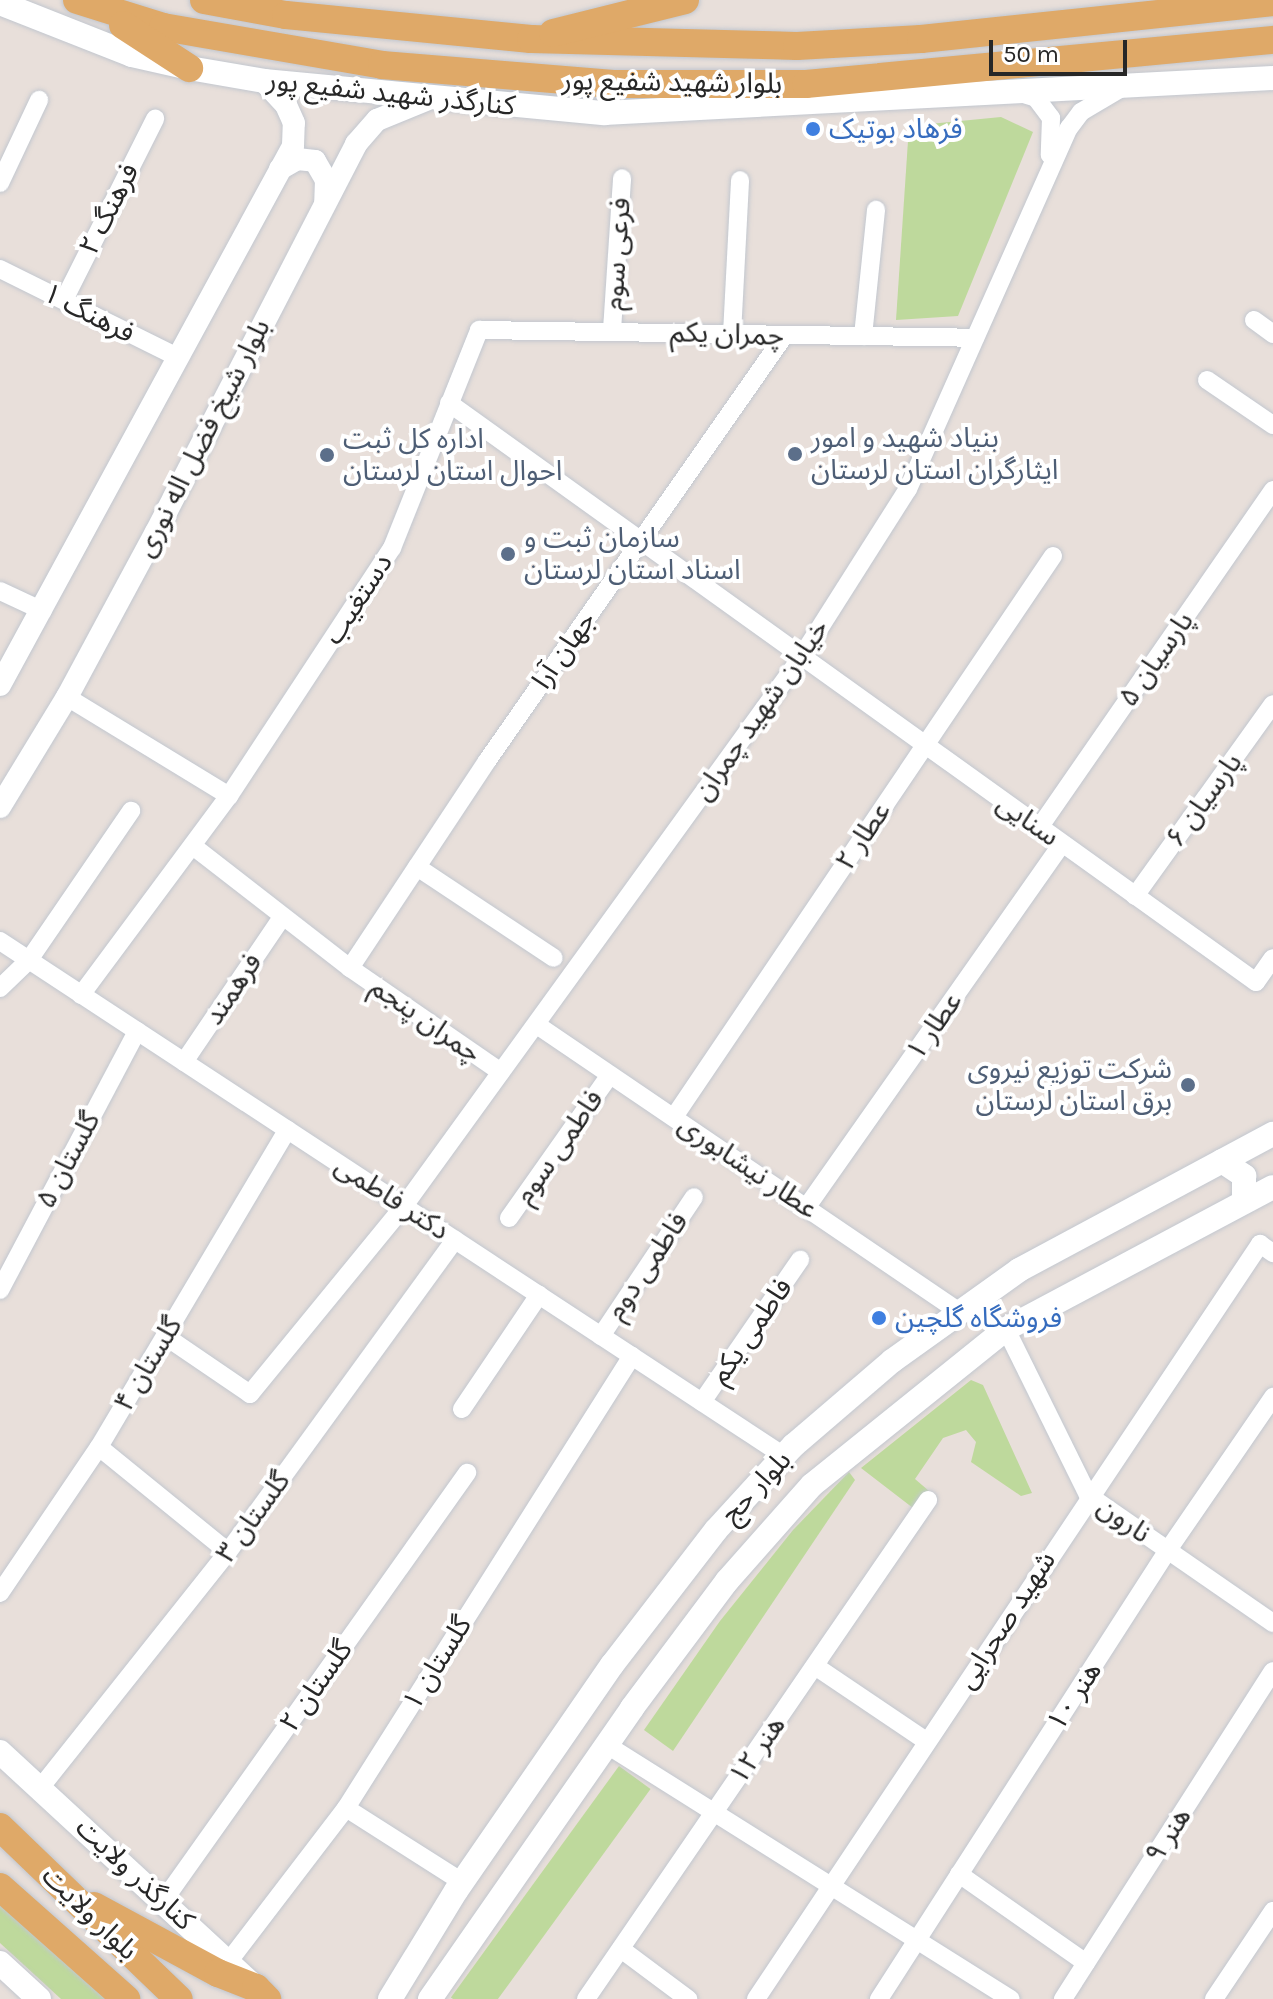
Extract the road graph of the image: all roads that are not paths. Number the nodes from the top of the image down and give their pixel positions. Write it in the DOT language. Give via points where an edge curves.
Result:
graph roads {
  1 [pos="204,0"];
  2 [pos="685,0"];
  3 [pos="1094,0"];
  4 [pos="1273,2"];
  5 [pos="0,3"];
  6 [pos="86,3"];
  7 [pos="1152,13"];
  8 [pos="531,39"];
  9 [pos="1273,40"];
  10 [pos="189,68"];
  11 [pos="1273,78"];
  12 [pos="264,81"];
  13 [pos="1129,85"];
  14 [pos="1019,93"];
  15 [pos="431,98"];
  16 [pos="39,100"];
  17 [pos="155,119"];
  18 [pos="280,169"];
  19 [pos="1047,173"];
  20 [pos="622,178"];
  21 [pos="740,180"];
  22 [pos="0,183"];
  23 [pos="325,204"];
  24 [pos="876,210"];
  25 [pos="0,269"];
  26 [pos="64,300"];
  27 [pos="1254,320"];
  28 [pos="479,330"];
  29 [pos="612,330"];
  30 [pos="732,334"];
  31 [pos="1273,334"];
  32 [pos="784,336"];
  33 [pos="863,336"];
  34 [pos="975,338"];
  35 [pos="179,358"];
  36 [pos="1207,380"];
  37 [pos="449,403"];
  38 [pos="1273,425"];
  39 [pos="1273,490"];
  40 [pos="639,540"];
  41 [pos="1053,556"];
  42 [pos="0,591"];
  43 [pos="43,611"];
  44 [pos="800,659"];
  45 [pos="0,685"];
  46 [pos="67,697"];
  47 [pos="1273,704"];
  48 [pos="924,747"];
  49 [pos="229,796"];
  50 [pos="0,807"];
  51 [pos="131,811"];
  52 [pos="1039,828"];
  53 [pos="1062,844"];
  54 [pos="194,847"];
  55 [pos="417,867"];
  56 [pos="1135,896"];
  57 [pos="282,917"];
  58 [pos="0,941"];
  59 [pos="554,958"];
  60 [pos="1273,958"];
  61 [pos="29,960"];
  62 [pos="350,968"];
  63 [pos="0,988"];
  64 [pos="81,995"];
  65 [pos="537,1025"];
  66 [pos="137,1031"];
  67 [pos="184,1062"];
  68 [pos="501,1072"];
  69 [pos="610,1075"];
  70 [pos="674,1117"];
  71 [pos="287,1130"];
  72 [pos="1273,1134"];
  73 [pos="1222,1161"];
  74 [pos="1273,1187"];
  75 [pos="694,1197"];
  76 [pos="1244,1201"];
  77 [pos="404,1206"];
  78 [pos="806,1208"];
  79 [pos="509,1218"];
  80 [pos="455,1240"];
  81 [pos="1266,1248"];
  82 [pos="800,1260"];
  83 [pos="0,1290"];
  84 [pos="539,1295"];
  85 [pos="958,1311"];
  86 [pos="1006,1329"];
  87 [pos="165,1336"];
  88 [pos="601,1336"];
  89 [pos="632,1356"];
  90 [pos="1273,1397"];
  91 [pos="702,1402"];
  92 [pos="462,1409"];
  93 [pos="99,1447"];
  94 [pos="784,1456"];
  95 [pos="467,1473"];
  96 [pos="1088,1495"];
  97 [pos="928,1500"];
  98 [pos="1168,1550"];
  99 [pos="228,1552"];
  100 [pos="0,1593"];
  101 [pos="1273,1623"];
  102 [pos="815,1666"];
  103 [pos="1273,1671"];
  104 [pos="926,1741"];
  105 [pos="607,1745"];
  106 [pos="0,1752"];
  107 [pos="41,1787"];
  108 [pos="346,1808"];
  109 [pos="713,1813"];
  110 [pos="0,1827"];
  111 [pos="959,1874"];
  112 [pos="462,1882"];
  113 [pos="0,1887"];
  114 [pos="830,1887"];
  115 [pos="75,1898"];
  116 [pos="164,1900"];
  117 [pos="1273,1911"];
  118 [pos="917,1940"];
  119 [pos="621,1949"];
  120 [pos="229,1961"];
  121 [pos="0,1963"];
  122 [pos="1086,1963"];
  123 [pos="262,1993"];
  124 [pos="1221,1997"];
  125 [pos="39,1999"];
  126 [pos="126,1999"];
  127 [pos="179,1999"];
  128 [pos="390,1999"];
  129 [pos="430,1999"];
  130 [pos="586,1999"];
  131 [pos="688,1999"];
  132 [pos="756,1999"];
  133 [pos="879,1999"];
  134 [pos="1011,1999"];
  135 [pos="1063,1999"];
  1 -- 8 [label="main road, بلوار شهید شفیع پور" via="286,15"];
  2 -- 8 [label="main road"];
  3 -- 7 [label="main road"];
  4 -- 7 [label="main road, بلوار شهید شفیع پور"];
  5 -- 10 [label="main road, کنارگذر شهید شفیع پور" via="132,55"];
  6 -- 9 [label="main road, بلوار شهید شفیع پور" via="163,27 382,65 613,84 806,84"];
  6 -- 10 [label="main road"];
  7 -- 8 [label="main road, بلوار شهید شفیع پور" via="921,39 797,46"];
  10 -- 12 [label="main road, کنارگذر شهید شفیع پور"];
  11 -- 13 [label="main road, کنارگذر شهید شفیع پور"];
  12 -- 15 [label="main road, کنارگذر شهید شفیع پور"];
  12 -- 18 [label="street, بلوار شیخ فضل اله نوری" via="294,123 293,146"];
  13 -- 14 [label="main road, کنارگذر شهید شفیع پور"];
  13 -- 19 [label="street" via="1081,112"];
  14 -- 15 [label="main road, کنارگذر شهید شفیع پور" via="604,113"];
  14 -- 19 [label="street" via="1036,98 1051,118"];
  15 -- 23 [label="street, بلوار شیخ فضل اله نوری" via="377,120 356,144"];
  16 -- 22 [label="street"];
  17 -- 26 [label="street, فرهنگ ۲"];
  18 -- 23 [label="street" via="297,159 315,161 326,180"];
  18 -- 35 [label="street, بلوار شیخ فضل اله نوری"];
  19 -- 34 [label="street, خیابان شهید چمران"];
  20 -- 29 [label="street, فرعی سوم"];
  21 -- 30 [label="street"];
  23 -- 46 [label="street, بلوار شیخ فضل اله نوری"];
  24 -- 33 [label="street"];
  25 -- 26 [label="street, فرهنگ ۱"];
  26 -- 35 [label="street, فرهنگ ۱"];
  27 -- 31 [label="street"];
  28 -- 29 [label="street, چمران یکم"];
  28 -- 37 [label="street, دستغیب"];
  29 -- 30 [label="street, چمران یکم"];
  30 -- 32 [label="street, چمران یکم"];
  32 -- 33 [label="street, چمران یکم"];
  32 -- 40 [label="street, جهان آرا"];
  33 -- 34 [label="street, چمران یکم"];
  34 -- 44 [label="street, خیابان شهید چمران" via="908,489"];
  35 -- 43 [label="street, بلوار شیخ فضل اله نوری"];
  36 -- 38 [label="street"];
  37 -- 40 [label="street, سنایی"];
  37 -- 49 [label="street, دستغیب" via="392,548"];
  39 -- 52 [label="street, پارسیان ۵"];
  40 -- 44 [label="street, سنایی"];
  40 -- 55 [label="street, جهان آرا"];
  41 -- 48 [label="street, عطار ۲"];
  42 -- 43 [label="street"];
  43 -- 45 [label="street, بلوار شیخ فضل اله نوری"];
  44 -- 48 [label="street, سنایی"];
  44 -- 65 [label="street, خیابان شهید چمران"];
  46 -- 49 [label="street"];
  46 -- 50 [label="street, بلوار شیخ فضل اله نوری"];
  47 -- 56 [label="street, پارسیان ۶"];
  48 -- 52 [label="street, سنایی"];
  48 -- 70 [label="street, عطار ۲"];
  49 -- 54 [label="street, دستغیب"];
  51 -- 61 [label="street"];
  52 -- 53 [label="street, سنایی"];
  53 -- 56 [label="street, سنایی"];
  53 -- 78 [label="street, عطار ۱"];
  54 -- 57 [label="street, چمران پنجم"];
  54 -- 64 [label="street, دستغیب" via="175,863"];
  55 -- 59 [label="street"];
  55 -- 62 [label="street, جهان آرا"];
  56 -- 60 [label="street, سنایی" via="1256,982"];
  57 -- 62 [label="street, چمران پنجم"];
  57 -- 67 [label="street, فرهمند"];
  58 -- 61 [label="street, دکتر فاطمی"];
  61 -- 63 [label="street"];
  61 -- 64 [label="street, دکتر فاطمی"];
  62 -- 68 [label="street, چمران پنجم"];
  64 -- 66 [label="street, دکتر فاطمی"];
  65 -- 68 [label="street, خیابان شهید چمران"];
  65 -- 69 [label="street, عطار نیشابوری"];
  66 -- 67 [label="street, دکتر فاطمی"];
  66 -- 83 [label="street, گلستان ۵"];
  67 -- 71 [label="street, دکتر فاطمی"];
  68 -- 77 [label="street, خیابان شهید چمران"];
  69 -- 70 [label="street, عطار نیشابوری"];
  69 -- 79 [label="street, فاطمی سوم"];
  70 -- 78 [label="street, عطار نیشابوری"];
  71 -- 77 [label="street, دکتر فاطمی"];
  71 -- 87 [label="street, گلستان ۴"];
  72 -- 73 [label="main road, بلوار حج"];
  73 -- 76 [label="main road" via="1244,1176"];
  73 -- 85 [label="main road, بلوار حج" via="1019,1270"];
  74 -- 76 [label="main road, بلوار حج"];
  75 -- 88 [label="street, فاطمی دوم"];
  76 -- 86 [label="main road, بلوار حج"];
  77 -- 80 [label="street, دکتر فاطمی"];
  77 -- 87 [label="street, خیابان شهید چمران" via="250,1394"];
  78 -- 85 [label="street, عطار نیشابوری"];
  80 -- 84 [label="street, دکتر فاطمی"];
  80 -- 99 [label="street, گلستان ۳"];
  81 -- 96 [label="street, شهید صحرایی"];
  82 -- 91 [label="street, فاطمی یکم"];
  84 -- 88 [label="street, دکتر فاطمی"];
  84 -- 92 [label="street"];
  85 -- 94 [label="main road, بلوار حج"];
  86 -- 96 [label="street, نارون"];
  86 -- 105 [label="main road, بلوار حج" via="812,1485 727,1581"];
  87 -- 93 [label="street, گلستان ۴"];
  88 -- 89 [label="street, دکتر فاطمی"];
  89 -- 91 [label="street, دکتر فاطمی"];
  89 -- 108 [label="street, گلستان ۱"];
  90 -- 98 [label="street, هنر ۱۰"];
  91 -- 94 [label="street, دکتر فاطمی"];
  93 -- 99 [label="street"];
  93 -- 100 [label="street, گلستان ۴"];
  94 -- 112 [label="main road, بلوار حج" via="716,1530 612,1665"];
  95 -- 116 [label="street, گلستان ۲"];
  96 -- 98 [label="street, نارون"];
  96 -- 104 [label="street, شهید صحرایی"];
  97 -- 102 [label="street, هنر ۱۲"];
  98 -- 101 [label="street, نارون"];
  98 -- 111 [label="street, هنر ۱۰"];
  99 -- 107 [label="street, گلستان ۳"];
  102 -- 104 [label="street"];
  102 -- 109 [label="street, هنر ۱۲"];
  103 -- 122 [label="street, هنر ۹"];
  104 -- 114 [label="street, شهید صحرایی"];
  105 -- 109 [label="street"];
  105 -- 129 [label="main road, بلوار حج"];
  106 -- 107 [label="main road, کنارگذر ولایت"];
  107 -- 116 [label="main road, کنارگذر ولایت"];
  108 -- 112 [label="street"];
  108 -- 120 [label="street, گلستان ۱"];
  109 -- 114 [label="street"];
  109 -- 119 [label="street, هنر ۱۲"];
  110 -- 115 [label="main road, بلوار ولایت"];
  111 -- 118 [label="street, هنر ۱۰"];
  111 -- 122 [label="street"];
  112 -- 128 [label="main road, بلوار حج"];
  113 -- 126 [label="main road, بلوار ولایت"];
  114 -- 118 [label="street"];
  114 -- 132 [label="street, شهید صحرایی"];
  115 -- 123 [label="main road"];
  115 -- 127 [label="main road, بلوار ولایت"];
  116 -- 120 [label="main road, کنارگذر ولایت"];
  117 -- 124 [label="street"];
  118 -- 133 [label="street, هنر ۱۰"];
  118 -- 134 [label="street"];
  119 -- 130 [label="street, هنر ۱۲"];
  119 -- 131 [label="street"];
  120 -- 123 [label="main road, کنارگذر ولایت"];
  121 -- 125 [label="main road"];
  122 -- 135 [label="street, هنر ۹"];
}
